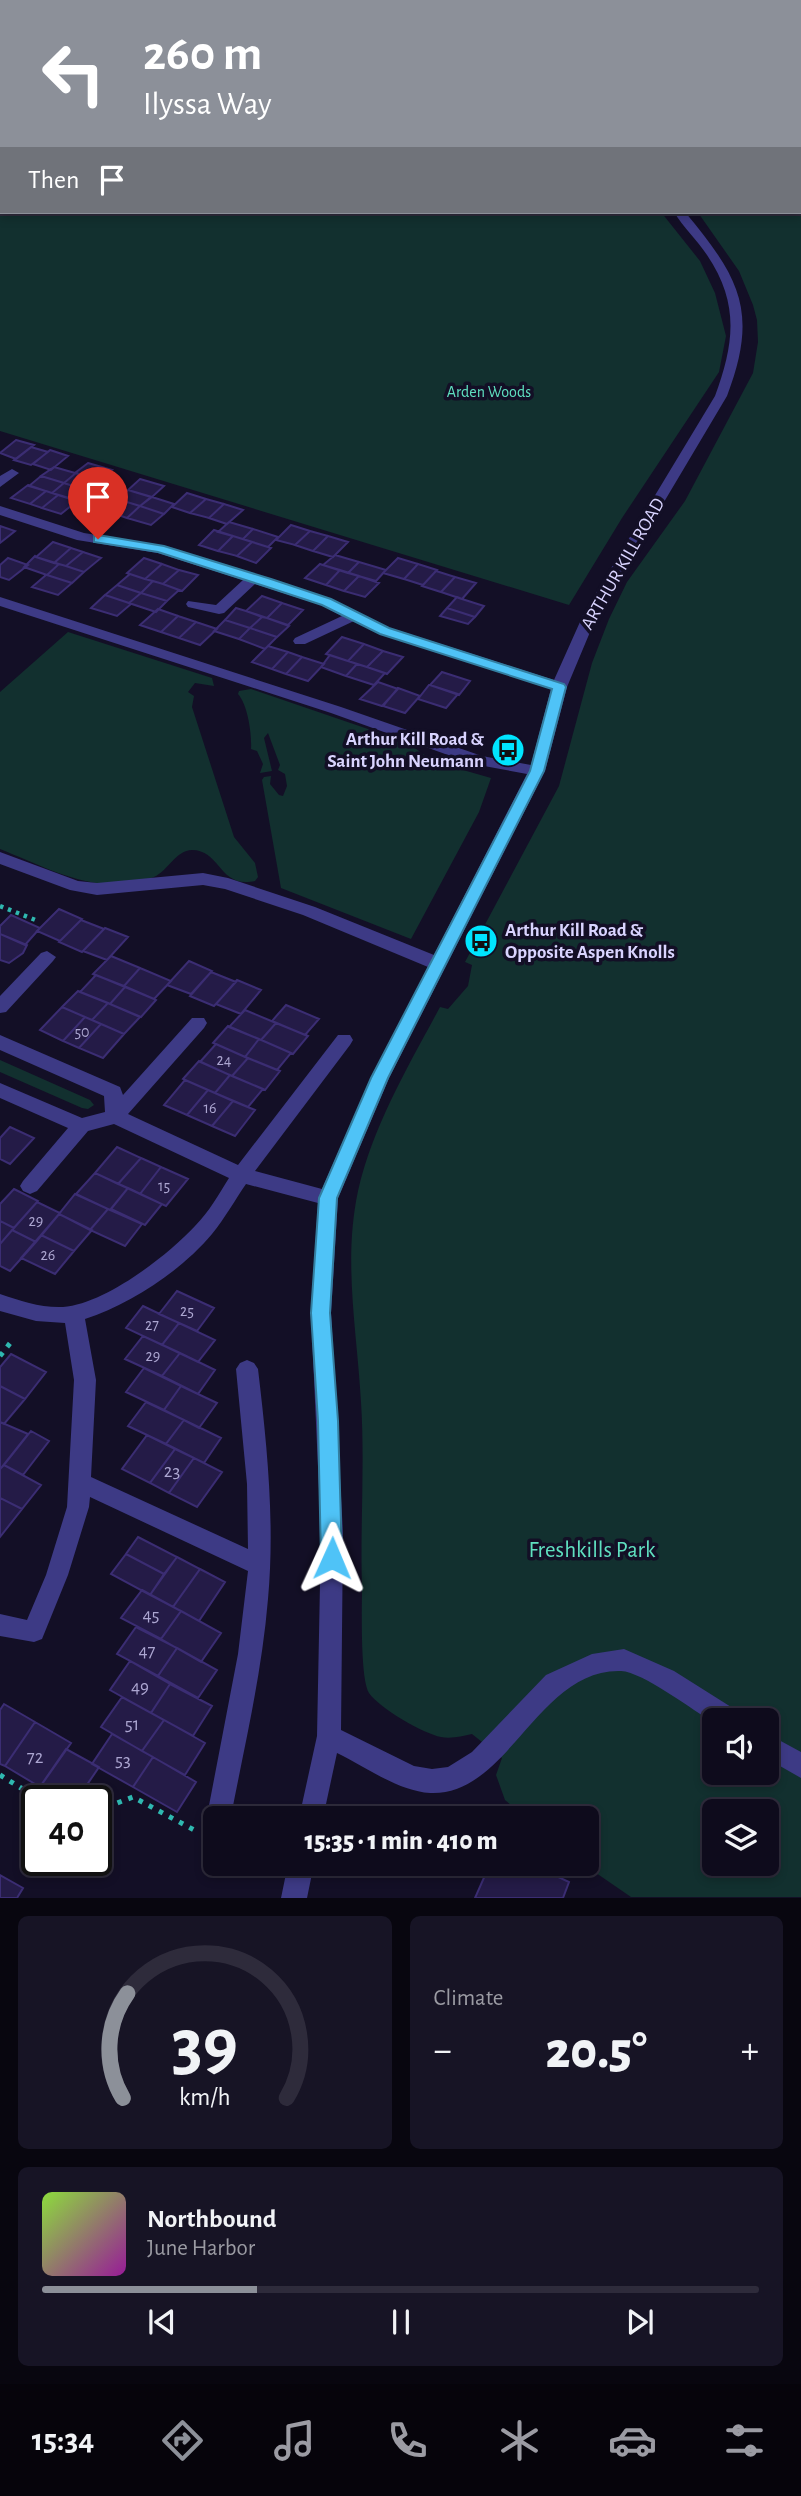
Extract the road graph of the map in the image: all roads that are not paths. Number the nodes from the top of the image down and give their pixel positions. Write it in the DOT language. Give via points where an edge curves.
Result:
graph roads {
  1 [pos="681,214"];
  2 [pos="12,473"];
  3 [pos="0,483"];
  4 [pos="0,510"];
  5 [pos="253,578"];
  6 [pos="0,601"];
  7 [pos="193,604"];
  8 [pos="354,615"];
  9 [pos="299,641"];
  10 [pos="559,687"];
  11 [pos="537,771"];
  12 [pos="0,858"];
  13 [pos="47,957"];
  14 [pos="438,964"];
  15 [pos="0,1007"];
  16 [pos="198,1023"];
  17 [pos="344,1040"];
  18 [pos="0,1042"];
  19 [pos="0,1090"];
  20 [pos="115,1116"];
  21 [pos="82,1126"];
  22 [pos="242,1175"];
  23 [pos="30,1186"];
  24 [pos="328,1198"];
  25 [pos="0,1302"];
  26 [pos="74,1314"];
  27 [pos="247,1369"];
  28 [pos="80,1482"];
  29 [pos="257,1564"];
  30 [pos="0,1625"];
  31 [pos="711,1708"];
  32 [pos="329,1736"];
  33 [pos="779,1752"];
  34 [pos="801,1766"];
  35 [pos="221,1806"];
  36 [pos="314,1806"];
  37 [pos="299,1876"];
  38 [pos="294,1898"];
  1 -- 10 [label="street, ARTHUR KILL ROAD" via="724,270 734,296 739,321 732,372 591,613"];
  2 -- 3 [label="street"];
  4 -- 5 [label="street" via="82,537 160,549"];
  5 -- 7 [label="street" via="219,610"];
  5 -- 8 [label="street"];
  6 -- 11 [label="street" via="479,760"];
  8 -- 9 [label="street"];
  8 -- 10 [label="street" via="385,631"];
  10 -- 11 [label="street, ARTHUR KILL ROAD"];
  11 -- 14 [label="street, ARTHUR KILL ROAD"];
  12 -- 14 [label="street" via="76,886 97,889 203,879 228,884 309,911"];
  13 -- 15 [label="street"];
  14 -- 24 [label="street, ARTHUR KILL ROAD" via="380,1078"];
  16 -- 20 [label="street"];
  17 -- 22 [label="street"];
  18 -- 20 [label="street" via="113,1092"];
  19 -- 21 [label="street"];
  20 -- 21 [label="street"];
  20 -- 22 [label="street"];
  21 -- 23 [label="street"];
  22 -- 24 [label="street"];
  22 -- 26 [label="street" via="204,1230 176,1256 125,1290"];
  24 -- 32 [label="street, ARTHUR KILL ROAD" via="321,1313 332,1533"];
  25 -- 26 [label="street" via="28,1312"];
  26 -- 28 [label="street" via="85,1380"];
  27 -- 29 [label="street" via="256,1447"];
  28 -- 29 [label="street"];
  28 -- 30 [label="street" via="78,1507 57,1575 34,1630"];
  29 -- 35 [label="street" via="247,1675"];
  31 -- 32 [label="street" via="625,1660 592,1665 554,1683 481,1760 452,1778 412,1779"];
  32 -- 36 [label="street, ARTHUR KILL ROAD"];
  33 -- 34 [label="street"];
  37 -- 38 [label="street"];
}
